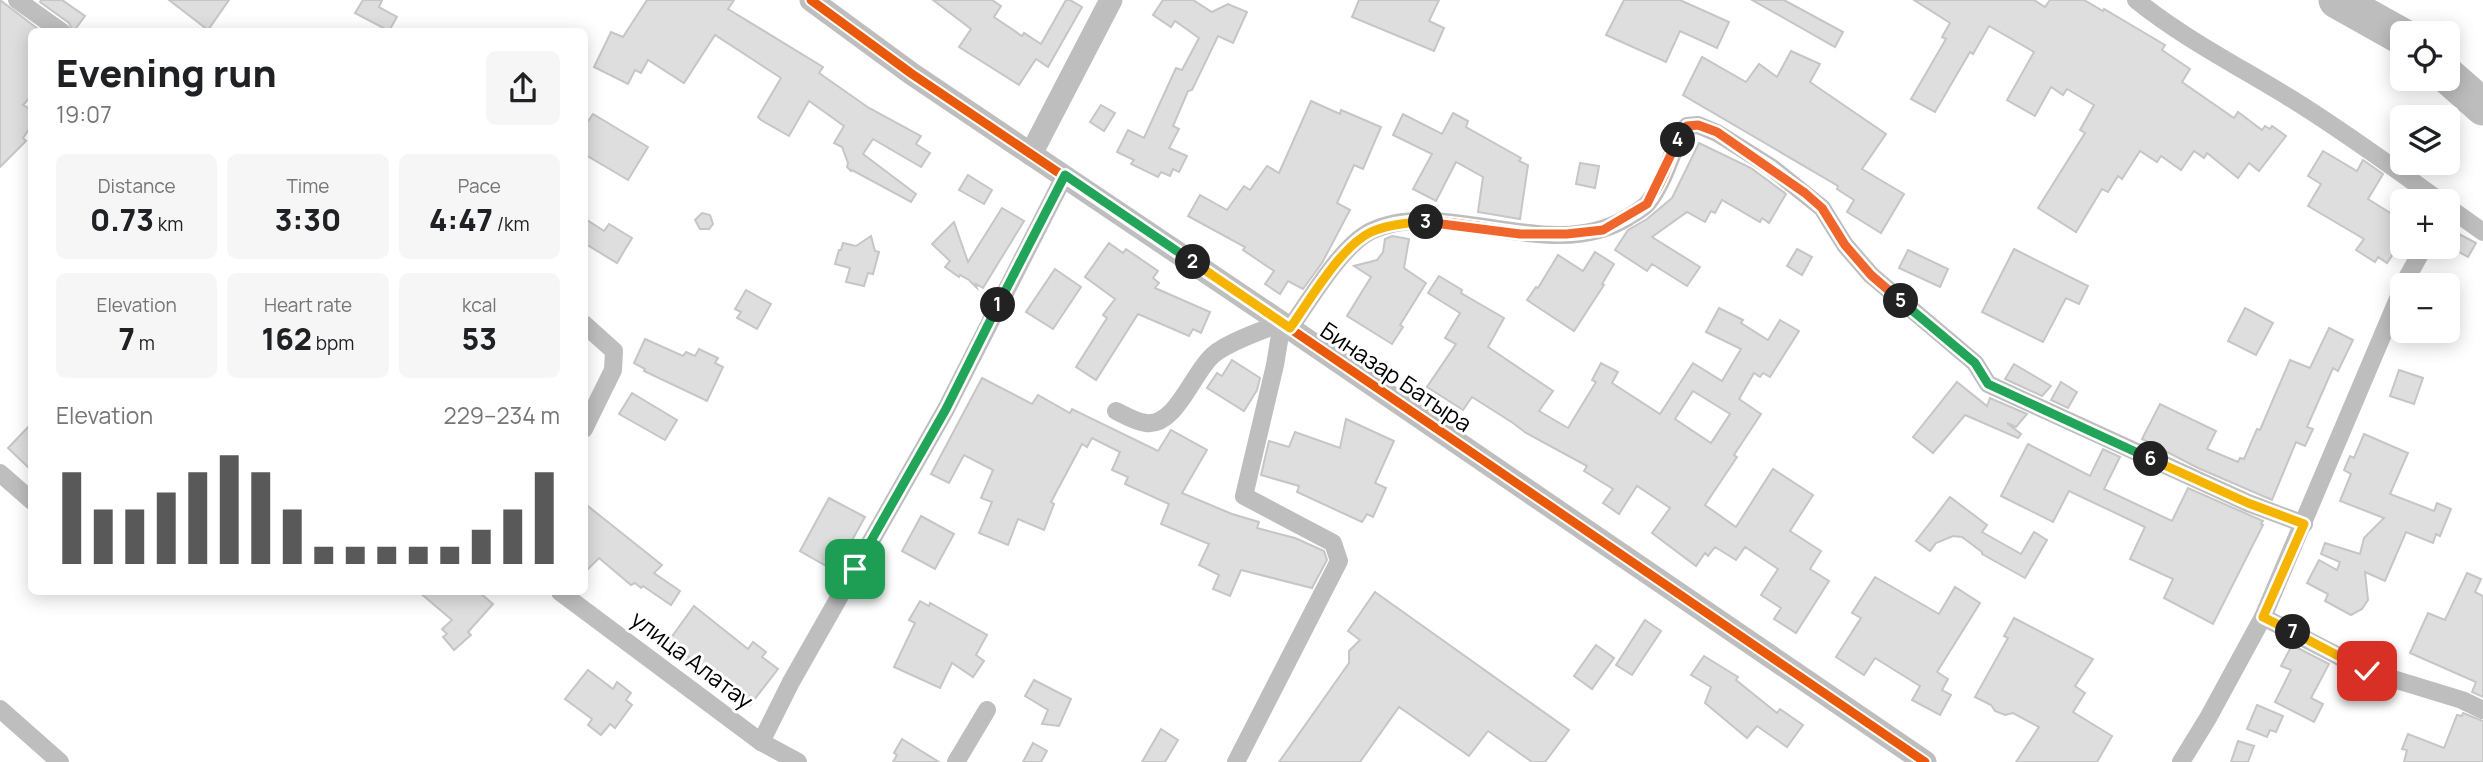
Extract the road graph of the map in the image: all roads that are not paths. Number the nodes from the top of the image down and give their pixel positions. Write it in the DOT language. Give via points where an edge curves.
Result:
graph roads {
  1 [pos="17,0"];
  2 [pos="811,0"];
  3 [pos="1111,0"];
  4 [pos="2136,0"];
  5 [pos="56,28"];
  6 [pos="1031,154"];
  7 [pos="1065,175"];
  8 [pos="2423,189"];
  9 [pos="2460,216"];
  10 [pos="2483,232"];
  11 [pos="2390,317"];
  12 [pos="1286,326"];
  13 [pos="588,328"];
  14 [pos="1116,411"];
  15 [pos="588,421"];
  16 [pos="0,473"];
  17 [pos="28,498"];
  18 [pos="2304,524"];
  19 [pos="564,595"];
  20 [pos="2263,617"];
  21 [pos="0,709"];
  22 [pos="987,710"];
  23 [pos="2483,710"];
  24 [pos="761,742"];
  25 [pos="60,762"];
  26 [pos="798,762"];
  27 [pos="956,762"];
  28 [pos="1236,762"];
  29 [pos="1925,762"];
  30 [pos="2181,762"];
  1 -- 5 [label="street"];
  2 -- 6 [label="street, Биназар Батыра"];
  3 -- 6 [label="street"];
  4 -- 8 [label="street" via="2166,25 2293,100"];
  6 -- 7 [label="street, Биназар Батыра"];
  7 -- 12 [label="street, Биназар Батыра"];
  7 -- 24 [label="street" via="946,409 790,682"];
  9 -- 10 [label="street"];
  11 -- 18 [label="street"];
  12 -- 14 [label="street" via="1251,335 1213,355 1163,420 1149,424"];
  12 -- 18 [label="street" via="1352,244 1373,231 1402,223 1436,222 1520,234 1603,230 1647,204 1680,135 1687,126 1698,125 1762,162 1822,208 1871,275 1975,363 1988,384"];
  12 -- 28 [label="street" via="1244,496 1333,543 1339,561"];
  12 -- 29 [label="street, Биназар Батыра"];
  13 -- 15 [label="street" via="614,351 613,370"];
  16 -- 17 [label="street"];
  18 -- 20 [label="street"];
  19 -- 24 [label="street, улица Алатау"];
  20 -- 23 [label="street" via="2367,671"];
  20 -- 30 [label="street"];
  21 -- 25 [label="street"];
  22 -- 27 [label="street"];
  24 -- 26 [label="street, улица Алатау"];
}
